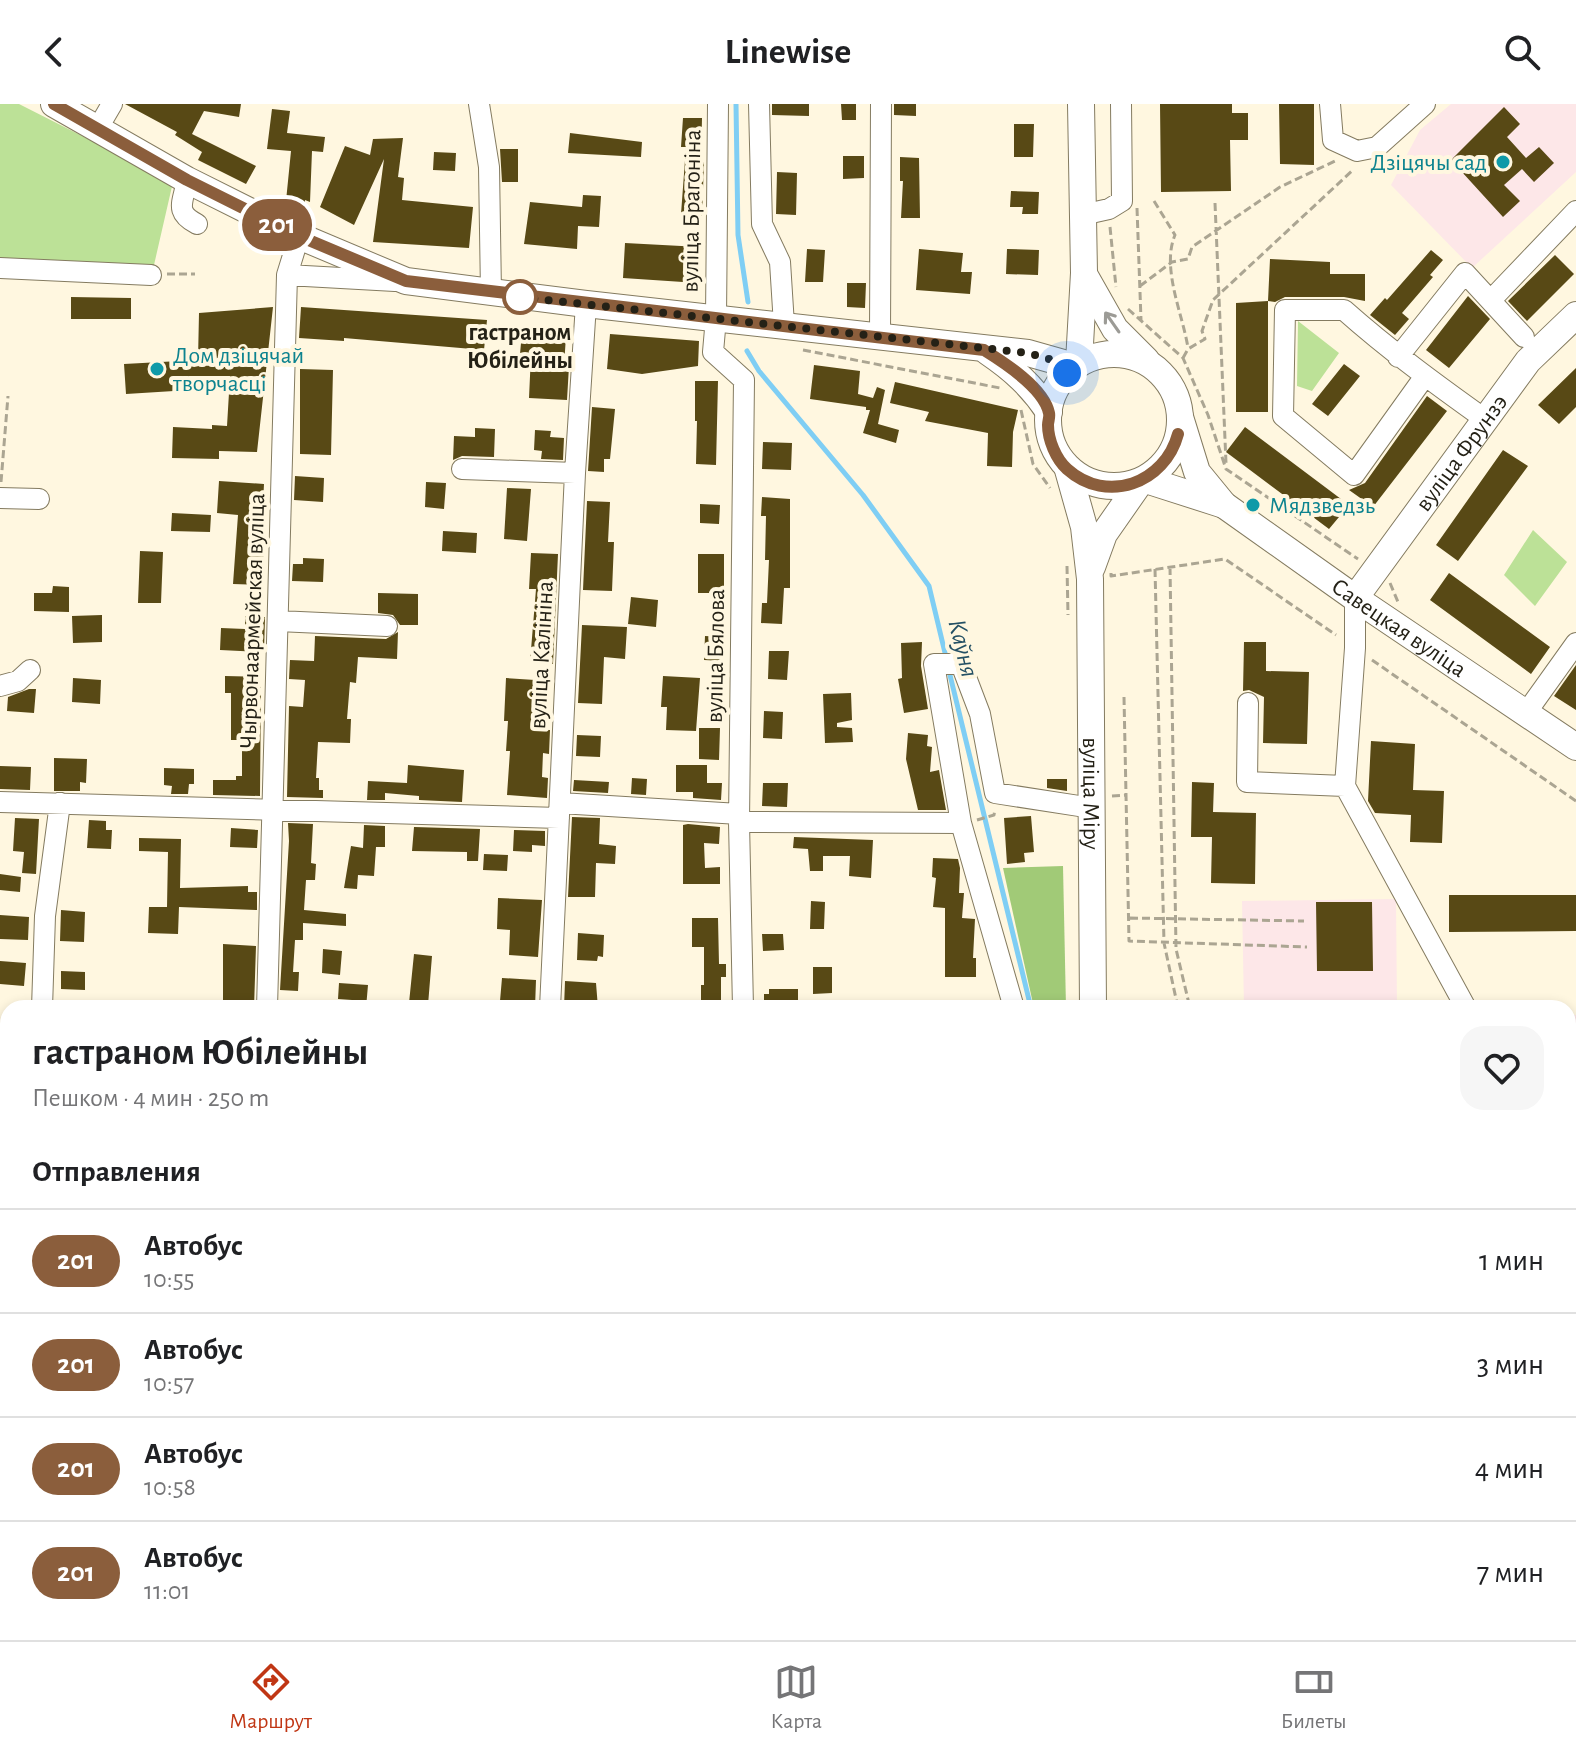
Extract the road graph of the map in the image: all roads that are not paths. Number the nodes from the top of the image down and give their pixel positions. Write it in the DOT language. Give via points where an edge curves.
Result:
graph roads {
  1 [pos="54,104"];
  2 [pos="112,104"];
  3 [pos="479,104"];
  4 [pos="718,104"];
  5 [pos="759,104"];
  6 [pos="881,104"];
  7 [pos="1081,104"];
  8 [pos="1121,104"];
  9 [pos="1330,104"];
  10 [pos="1425,104"];
  11 [pos="98,128"];
  12 [pos="187,180"];
  13 [pos="1576,211"];
  14 [pos="1082,215"];
  15 [pos="197,224"];
  16 [pos="299,236"];
  17 [pos="0,268"];
  18 [pos="1084,273"];
  19 [pos="151,275"];
  20 [pos="287,275"];
  21 [pos="406,281"];
  22 [pos="491,293"];
  23 [pos="1491,300"];
  24 [pos="586,304"];
  25 [pos="1083,311"];
  26 [pos="1576,315"];
  27 [pos="722,318"];
  28 [pos="776,324"];
  29 [pos="880,336"];
  30 [pos="1524,337"];
  31 [pos="984,350"];
  32 [pos="1028,353"];
  33 [pos="1398,357"];
  34 [pos="1077,364"];
  35 [pos="1150,364"];
  36 [pos="1425,376"];
  37 [pos="1049,412"];
  38 [pos="1180,417"];
  39 [pos="1486,420"];
  40 [pos="462,469"];
  41 [pos="1068,470"];
  42 [pos="575,473"];
  43 [pos="1144,480"];
  44 [pos="0,498"];
  45 [pos="39,499"];
  46 [pos="1224,505"];
  47 [pos="1090,579"];
  48 [pos="1355,598"];
  49 [pos="278,621"];
  50 [pos="387,626"];
  51 [pos="1576,643"];
  52 [pos="30,670"];
  53 [pos="0,686"];
  54 [pos="1248,703"];
  55 [pos="1526,713"];
  56 [pos="1576,747"];
  57 [pos="1345,786"];
  58 [pos="0,802"];
  59 [pos="60,803"];
  60 [pos="1092,808"];
  61 [pos="559,810"];
  62 [pos="272,811"];
  63 [pos="739,818"];
  64 [pos="961,823"];
  65 [pos="42,1000"];
  66 [pos="267,1000"];
  67 [pos="550,1000"];
  68 [pos="743,1000"];
  69 [pos="1012,1000"];
  70 [pos="1093,1000"];
  71 [pos="1462,1000"];
  1 -- 11 [label="main road"];
  2 -- 11 [label="street"];
  3 -- 22 [label="street" via="489,167"];
  4 -- 27 [label="street, вуліца Брагоніна"];
  5 -- 28 [label="street" via="762,224 780,262"];
  6 -- 29 [label="street"];
  7 -- 14 [label="main road"];
  8 -- 14 [label="street" via="1122,201"];
  9 -- 10 [label="street" via="1333,140 1356,160"];
  11 -- 12 [label="main road"];
  12 -- 15 [label="street" via="183,215"];
  12 -- 16 [label="main road"];
  13 -- 23 [label="street"];
  14 -- 18 [label="main road"];
  16 -- 20 [label="street, Чырвонаармейская вуліца"];
  16 -- 21 [label="main road"];
  17 -- 19 [label="street"];
  18 -- 25 [label="main road"];
  35 -- 18 [label="main road, one-way" via="1115,329"];
  20 -- 21 [label="street"];
  20 -- 49 [label="street, Чырвонаармейская вуліца"];
  21 -- 22 [label="main road"];
  22 -- 24 [label="main road"];
  23 -- 30 [label="street"];
  23 -- 33 [label="street" via="1465,273"];
  24 -- 27 [label="main road"];
  24 -- 42 [label="street, вуліца Калініна"];
  25 -- 32 [label="main road" via="1062,342"];
  25 -- 34 [label="main road"];
  26 -- 39 [label="main road, вуліца Фрунзэ" via="1528,361"];
  27 -- 28 [label="main road"];
  27 -- 63 [label="street, вуліца Бялова" via="713,352 744,380"];
  28 -- 29 [label="main road"];
  29 -- 31 [label="main road"];
  31 -- 32 [label="main road"];
  31 -- 37 [label="main road" via="1017,371"];
  32 -- 34 [label="main road"];
  33 -- 36 [label="street"];
  33 -- 36 [label="street" via="1344,310 1285,310 1283,416 1354,475"];
  34 -- 35 [label="main road" via="1089,357 1120,354"];
  34 -- 37 [label="main road" via="1059,383"];
  35 -- 38 [label="main road" via="1172,387"];
  36 -- 39 [label="street"];
  37 -- 41 [label="main road" via="1049,438"];
  38 -- 43 [label="main road" via="1174,448"];
  38 -- 46 [label="main road, Савецкая вуліца" via="1197,472"];
  39 -- 48 [label="main road, вуліца Фрунзэ"];
  40 -- 42 [label="street"];
  41 -- 43 [label="main road" via="1105,486"];
  41 -- 47 [label="main road, вуліца Міру" via="1084,527"];
  42 -- 61 [label="street, вуліца Калініна"];
  43 -- 46 [label="main road, Савецкая вуліца"];
  43 -- 47 [label="main road, вуліца Міру" via="1104,534"];
  44 -- 45 [label="street"];
  46 -- 48 [label="main road, Савецкая вуліца"];
  47 -- 60 [label="main road, вуліца Міру"];
  48 -- 55 [label="main road, Савецкая вуліца"];
  48 -- 57 [label="street"];
  49 -- 50 [label="street"];
  49 -- 62 [label="street, Чырвонаармейская вуліца"];
  51 -- 55 [label="street"];
  52 -- 53 [label="street" via="18,681"];
  54 -- 57 [label="street" via="1247,782"];
  55 -- 56 [label="main road, Савецкая вуліца"];
  57 -- 71 [label="street"];
  58 -- 59 [label="street"];
  59 -- 62 [label="street"];
  59 -- 65 [label="street" via="45,916"];
  60 -- 64 [label="street" via="995,793 980,714 961,664 934,664"];
  60 -- 70 [label="main road, вуліца Міру"];
  61 -- 62 [label="street"];
  61 -- 63 [label="street"];
  61 -- 67 [label="street, вуліца Калініна"];
  62 -- 66 [label="street, Чырвонаармейская вуліца"];
  63 -- 64 [label="street"];
  63 -- 68 [label="street, вуліца Бялова"];
  64 -- 69 [label="street"];
}
